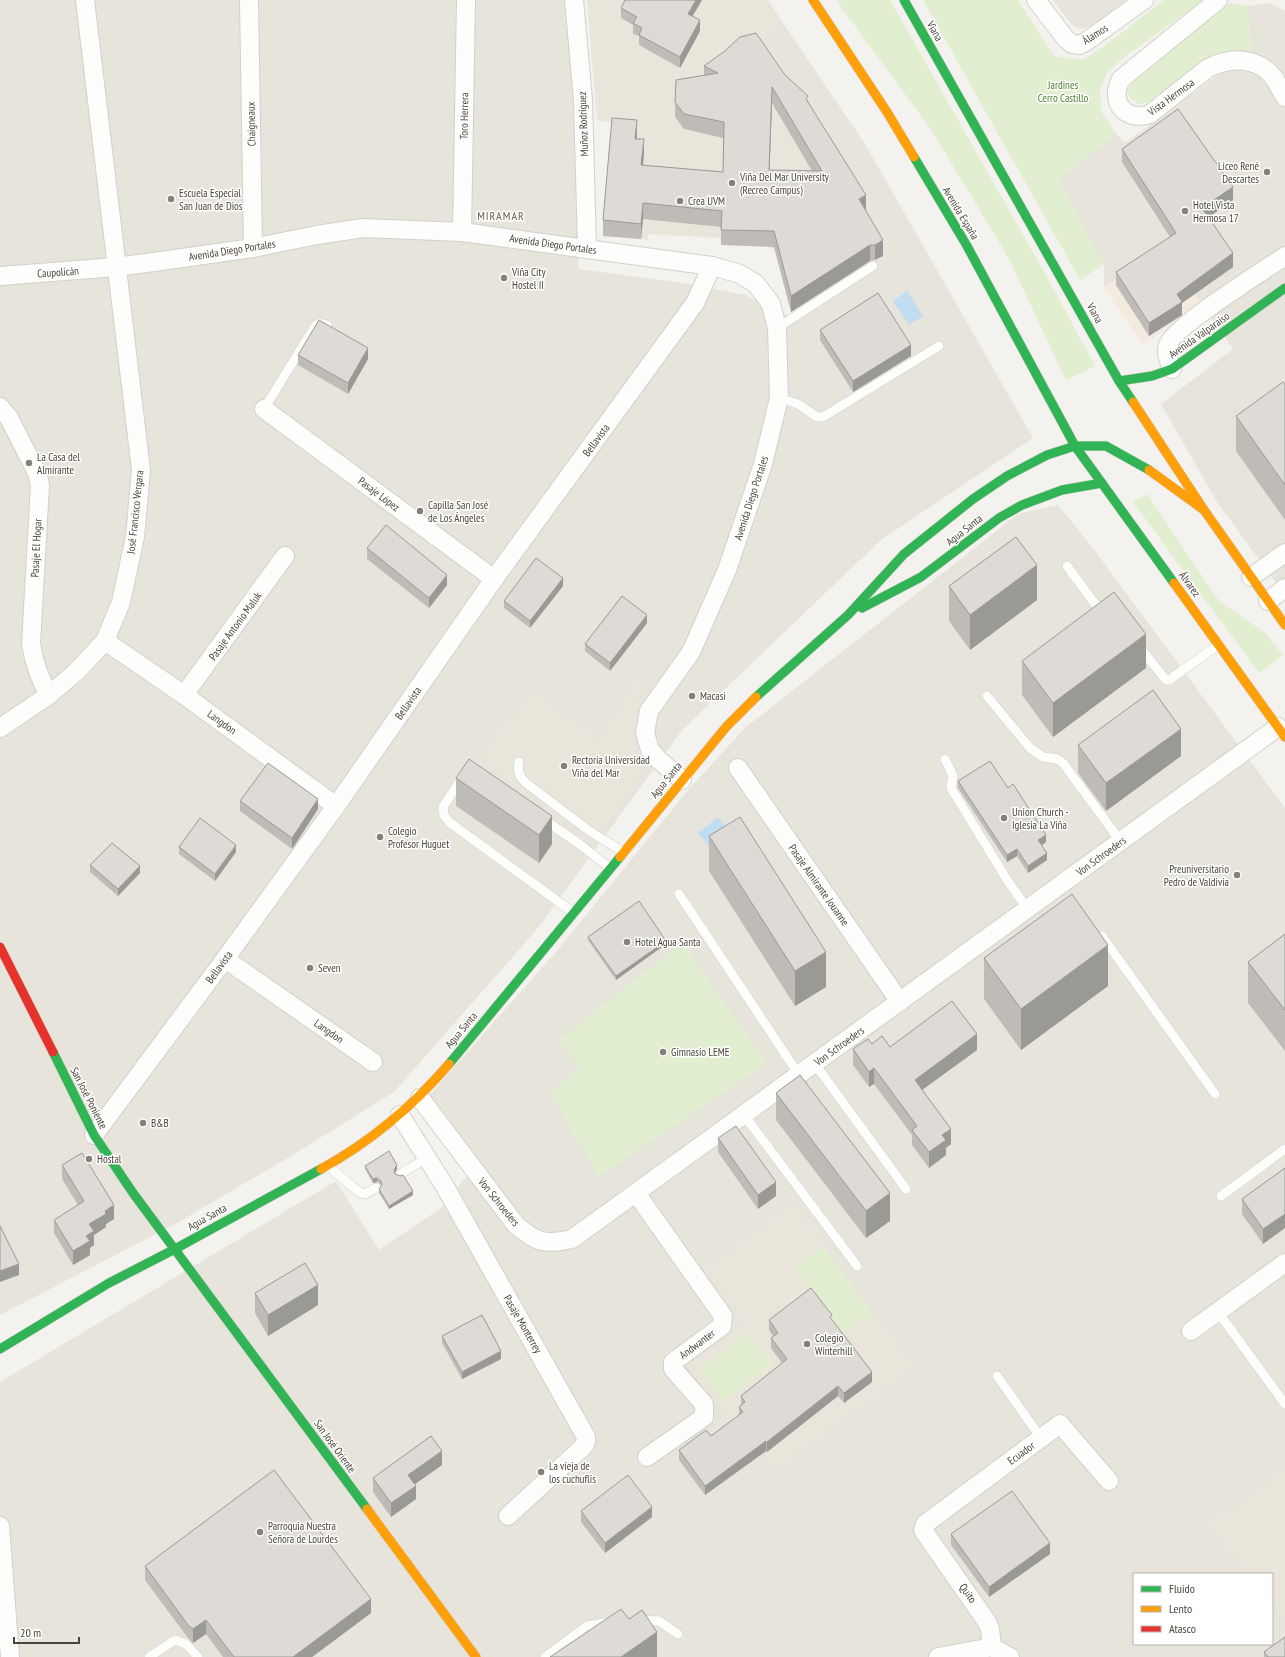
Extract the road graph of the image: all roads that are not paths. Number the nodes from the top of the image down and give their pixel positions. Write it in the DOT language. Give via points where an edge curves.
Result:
graph roads {
  1 [pos="85,0"];
  2 [pos="249,0"];
  3 [pos="466,0"];
  4 [pos="574,0"];
  5 [pos="813,0"];
  6 [pos="904,0"];
  7 [pos="1036,0"];
  8 [pos="1144,0"];
  9 [pos="1218,0"];
  10 [pos="1285,97"];
  11 [pos="462,232"];
  12 [pos="253,248"];
  13 [pos="587,249"];
  14 [pos="1285,256"];
  15 [pos="712,266"];
  16 [pos="873,266"];
  17 [pos="116,267"];
  18 [pos="0,276"];
  19 [pos="1285,288"];
  20 [pos="776,328"];
  21 [pos="335,330"];
  22 [pos="938,346"];
  23 [pos="1172,369"];
  24 [pos="1119,381"];
  25 [pos="778,398"];
  26 [pos="0,407"];
  27 [pos="264,408"];
  28 [pos="1075,446"];
  29 [pos="1102,483"];
  30 [pos="1204,510"];
  31 [pos="1285,553"];
  32 [pos="285,556"];
  33 [pos="1066,566"];
  34 [pos="1251,577"];
  35 [pos="494,579"];
  36 [pos="1285,588"];
  37 [pos="1268,602"];
  38 [pos="848,615"];
  39 [pos="1116,616"];
  40 [pos="1285,625"];
  41 [pos="1134,639"];
  42 [pos="105,641"];
  43 [pos="1218,645"];
  44 [pos="49,695"];
  45 [pos="184,695"];
  46 [pos="987,696"];
  47 [pos="0,728"];
  48 [pos="1283,729"];
  49 [pos="944,759"];
  50 [pos="519,762"];
  51 [pos="738,768"];
  52 [pos="473,775"];
  53 [pos="682,780"];
  54 [pos="336,806"];
  55 [pos="534,814"];
  56 [pos="1121,842"];
  57 [pos="623,852"];
  58 [pos="610,868"];
  59 [pos="679,894"];
  60 [pos="1028,909"];
  61 [pos="574,914"];
  62 [pos="1094,926"];
  63 [pos="0,947"];
  64 [pos="225,959"];
  65 [pos="900,1002"];
  66 [pos="373,1062"];
  67 [pos="815,1064"];
  68 [pos="799,1075"];
  69 [pos="1215,1094"];
  70 [pos="420,1098"];
  71 [pos="400,1115"];
  72 [pos="744,1116"];
  73 [pos="94,1135"];
  74 [pos="1285,1149"];
  75 [pos="427,1158"];
  76 [pos="327,1165"];
  77 [pos="400,1174"];
  78 [pos="376,1188"];
  79 [pos="906,1189"];
  80 [pos="636,1193"];
  81 [pos="1221,1196"];
  82 [pos="175,1249"];
  83 [pos="1285,1263"];
  84 [pos="857,1266"];
  85 [pos="1218,1312"];
  86 [pos="1191,1331"];
  87 [pos="0,1349"];
  88 [pos="997,1376"];
  89 [pos="1285,1404"];
  90 [pos="1041,1438"];
  91 [pos="647,1457"];
  92 [pos="1109,1481"];
  93 [pos="508,1516"];
  94 [pos="0,1526"];
  95 [pos="923,1527"];
  96 [pos="678,1634"];
  97 [pos="992,1647"];
  98 [pos="10,1657"];
  99 [pos="149,1657"];
  100 [pos="198,1657"];
  101 [pos="476,1657"];
  102 [pos="545,1657"];
  103 [pos="938,1657"];
  104 [pos="1010,1657"];
  1 -- 17 [label="street"];
  2 -- 12 [label="street, Chaigneaux"];
  3 -- 11 [label="street, Toro Herrera"];
  4 -- 13 [label="street, Muñoz Rodríguez" via="583,100"];
  5 -- 28 [label="main road, Avenida España" via="887,112 967,246"];
  6 -- 24 [label="main road, Viana"];
  7 -- 8 [label="street, Álamos" via="1066,39 1072,44 1080,45"];
  9 -- 10 [label="street, Vista Hermosa" via="1121,79 1116,93 1122,108 1135,116 1150,114 1208,68 1229,60 1254,63 1264,69 1273,77"];
  11 -- 12 [label="street, Avenida Diego Portales" via="363,228"];
  11 -- 13 [label="street, Avenida Diego Portales"];
  12 -- 17 [label="street, Avenida Diego Portales"];
  13 -- 15 [label="street, Avenida Diego Portales"];
  14 -- 23 [label="street" via="1198,316 1171,338 1167,352"];
  15 -- 20 [label="street, Avenida Diego Portales" via="740,274 756,284 771,304"];
  15 -- 35 [label="street, Bellavista" via="695,303"];
  16 -- 20 [label="lane"];
  17 -- 18 [label="street, Caupolicán"];
  17 -- 42 [label="street, José Francisco Vergara" via="141,470 135,537 121,602"];
  19 -- 23 [label="main road, Avenida Valparaíso"];
  20 -- 25 [label="street, Avenida Diego Portales"];
  21 -- 27 [label="lane" via="323,323 315,326"];
  22 -- 25 [label="lane" via="823,417 817,417 798,404"];
  23 -- 24 [label="main road, Avenida Valparaíso" via="1152,376"];
  24 -- 30 [label="main road, Viana"];
  25 -- 53 [label="street, Avenida Diego Portales" via="763,464 727,570 691,652 649,712 645,733 650,750"];
  26 -- 44 [label="street, Pasaje El Hogar" via="9,418 37,473 40,485 31,644 34,660"];
  27 -- 35 [label="street, Pasaje López"];
  28 -- 29 [label="main road, Álvarez"];
  28 -- 30 [label="main road, Agua Santa" via="1106,446 1151,471"];
  28 -- 38 [label="main road, Agua Santa" via="1047,455 1007,476 973,499 904,554"];
  29 -- 38 [label="main road, Agua Santa" via="1062,489 1020,506 1000,517 921,577"];
  29 -- 43 [label="main road, Álvarez"];
  30 -- 34 [label="main road, Viana"];
  31 -- 34 [label="street"];
  32 -- 45 [label="street, Pasaje Antonio Maluk"];
  33 -- 39 [label="lane" via="1095,604 1111,610"];
  34 -- 37 [label="main road, Viana"];
  35 -- 54 [label="street, Bellavista"];
  36 -- 37 [label="street"];
  37 -- 40 [label="main road, Viana"];
  38 -- 53 [label="main road, Agua Santa" via="757,695 726,727"];
  41 -- 43 [label="lane" via="1166,680"];
  42 -- 44 [label="street, José Francisco Vergara" via="76,672"];
  42 -- 45 [label="street, Langdon"];
  43 -- 48 [label="main road, Álvarez"];
  44 -- 47 [label="street, José Francisco Vergara"];
  45 -- 54 [label="street, Langdon"];
  46 -- 56 [label="lane" via="1030,748 1043,757 1057,759 1063,763"];
  48 -- 56 [label="street, Von Schroeders"];
  49 -- 60 [label="lane" via="952,773 951,788 1009,883"];
  50 -- 57 [label="lane" via="519,776 526,783 588,830"];
  51 -- 65 [label="street, Pasaje Almirante Jouanne"];
  52 -- 61 [label="lane" via="462,778 443,807 449,822"];
  53 -- 57 [label="main road, Agua Santa"];
  54 -- 64 [label="street, Bellavista"];
  55 -- 58 [label="lane"];
  56 -- 60 [label="street, Von Schroeders" via="1065,887"];
  57 -- 58 [label="main road, Agua Santa"];
  58 -- 61 [label="main road, Agua Santa"];
  59 -- 68 [label="lane"];
  60 -- 65 [label="street, Von Schroeders"];
  61 -- 70 [label="main road, Agua Santa"];
  62 -- 69 [label="lane"];
  63 -- 73 [label="main road, San José Poniente"];
  64 -- 66 [label="street, Langdon"];
  64 -- 73 [label="street, Bellavista"];
  65 -- 67 [label="street, Von Schroeders"];
  67 -- 68 [label="street, Von Schroeders"];
  67 -- 79 [label="lane"];
  68 -- 72 [label="street, Von Schroeders"];
  70 -- 71 [label="main road, Agua Santa"];
  70 -- 80 [label="street, Von Schroeders" via="516,1225 533,1239 554,1243 572,1239"];
  71 -- 75 [label="street, Pasaje Monterrey"];
  71 -- 76 [label="main road, Agua Santa"];
  72 -- 80 [label="street, Von Schroeders"];
  72 -- 84 [label="lane"];
  73 -- 82 [label="main road, San José Poniente"];
  74 -- 81 [label="lane"];
  75 -- 77 [label="lane"];
  75 -- 93 [label="street, Pasaje Monterrey" via="586,1437 583,1447"];
  76 -- 78 [label="lane" via="360,1192 365,1194"];
  76 -- 82 [label="main road, Agua Santa"];
  80 -- 91 [label="street, Andwanter" via="723,1316 722,1326 673,1362 673,1369 704,1404 704,1417"];
  82 -- 87 [label="main road, Agua Santa" via="109,1283"];
  82 -- 101 [label="main road, San José Oriente"];
  83 -- 85 [label="street"];
  85 -- 86 [label="street"];
  85 -- 89 [label="lane"];
  88 -- 90 [label="lane"];
  90 -- 92 [label="street, Ecuador" via="1060,1424"];
  90 -- 95 [label="street, Ecuador"];
  94 -- 98 [label="street"];
  95 -- 97 [label="street, Quito" via="988,1622"];
  96 -- 102 [label="lane" via="659,1621 644,1619 587,1626"];
  97 -- 103 [label="street"];
  97 -- 104 [label="street"];
  99 -- 100 [label="lane" via="175,1640 186,1644"];
}
